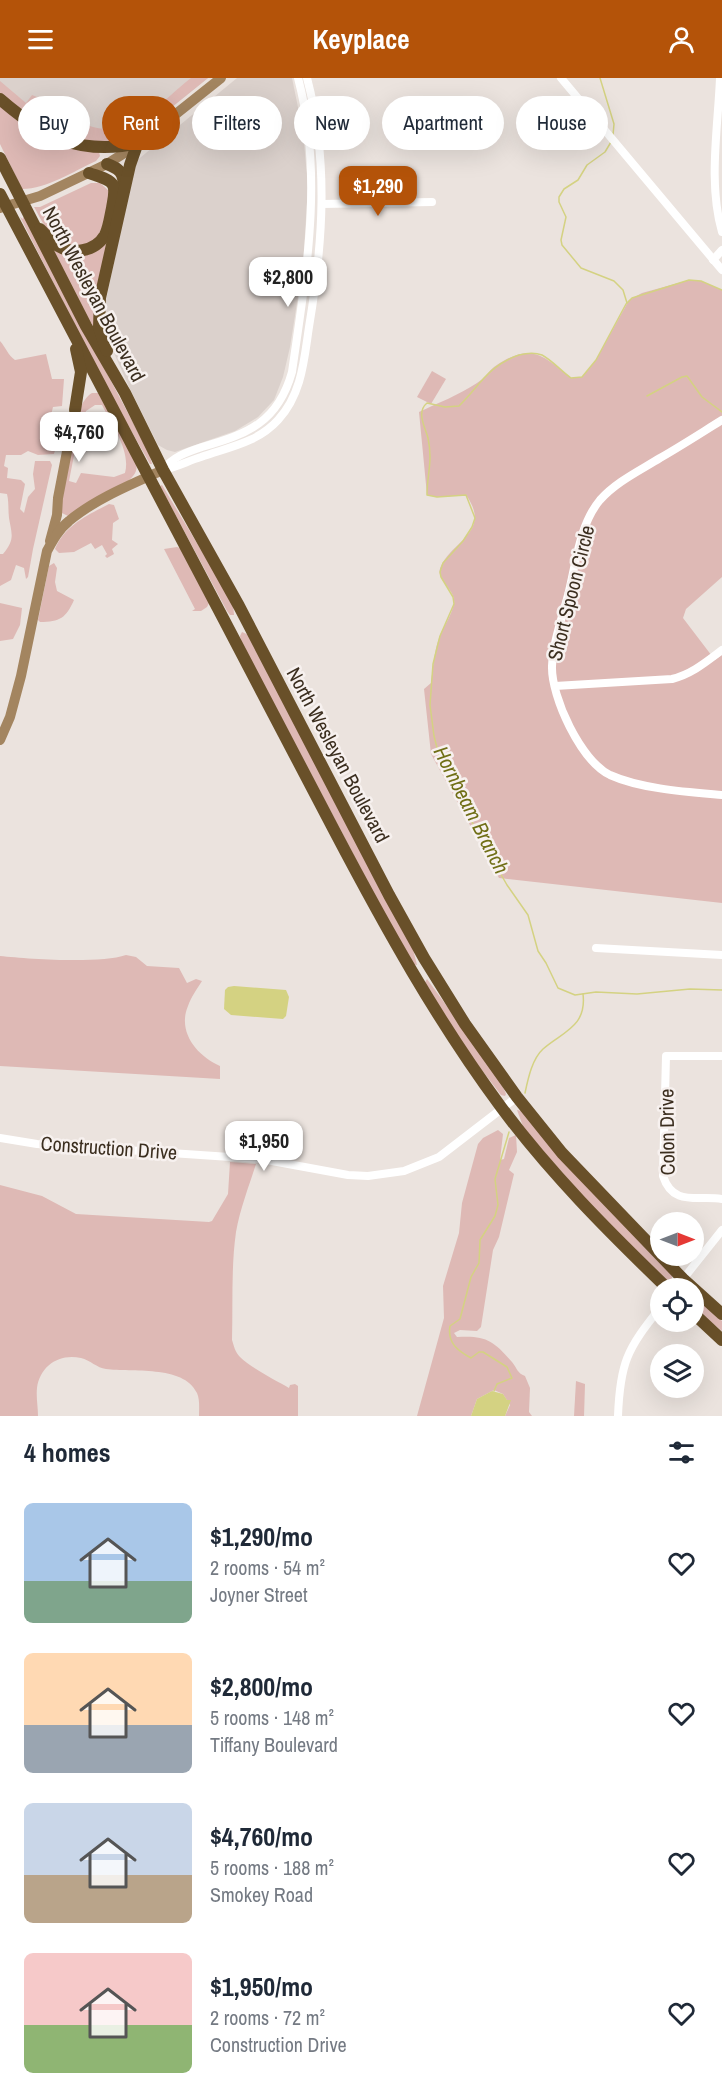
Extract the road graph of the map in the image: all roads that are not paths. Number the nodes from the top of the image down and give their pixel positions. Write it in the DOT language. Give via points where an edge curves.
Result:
graph roads {
  1 [pos="221,78"];
  2 [pos="298,78"];
  3 [pos="307,78"];
  4 [pos="561,78"];
  5 [pos="720,78"];
  6 [pos="0,99"];
  7 [pos="180,111"];
  8 [pos="102,148"];
  9 [pos="129,150"];
  10 [pos="136,150"];
  11 [pos="0,158"];
  12 [pos="107,164"];
  13 [pos="89,173"];
  14 [pos="0,194"];
  15 [pos="432,202"];
  16 [pos="322,204"];
  17 [pos="0,208"];
  18 [pos="119,214"];
  19 [pos="32,221"];
  20 [pos="722,232"];
  21 [pos="722,250"];
  22 [pos="713,260"];
  23 [pos="722,270"];
  24 [pos="54,296"];
  25 [pos="120,386"];
  26 [pos="105,390"];
  27 [pos="75,410"];
  28 [pos="722,420"];
  29 [pos="163,470"];
  30 [pos="149,476"];
  31 [pos="47,551"];
  32 [pos="245,618"];
  33 [pos="228,628"];
  34 [pos="722,650"];
  35 [pos="555,686"];
  36 [pos="0,740"];
  37 [pos="722,795"];
  38 [pos="596,948"];
  39 [pos="722,956"];
  40 [pos="430,968"];
  41 [pos="414,977"];
  42 [pos="722,1056"];
  43 [pos="517,1097"];
  44 [pos="502,1108"];
  45 [pos="0,1138"];
  46 [pos="722,1199"];
  47 [pos="722,1230"];
  48 [pos="657,1278"];
  49 [pos="675,1278"];
  50 [pos="685,1278"];
  51 [pos="704,1301"];
  52 [pos="722,1314"];
  53 [pos="650,1322"];
  54 [pos="704,1323"];
  55 [pos="722,1340"];
  56 [pos="618,1416"];
  1 -- 7 [label="main road"];
  2 -- 29 [label="street" via="311,151 312,214 289,384 278,405 259,425 169,461"];
  3 -- 16 [label="street" via="320,147"];
  4 -- 22 [label="street"];
  5 -- 20 [label="street" via="715,181"];
  6 -- 8 [label="highway" via="32,124 60,139"];
  9 -- 12 [label="main road"];
  10 -- 18 [label="highway"];
  11 -- 19 [label="highway, North Wesleyan Boulevard"];
  12 -- 13 [label="main road"];
  12 -- 18 [label="highway" via="115,167 124,181"];
  13 -- 17 [label="main road" via="39,196"];
  13 -- 19 [label="highway" via="107,180 114,189 107,229 97,244 82,251 63,249"];
  14 -- 24 [label="highway, North Wesleyan Boulevard"];
  15 -- 16 [label="street"];
  16 -- 29 [label="street" via="312,311 302,372 293,399 277,421 250,441"];
  18 -- 25 [label="highway" via="99,311 102,339"];
  19 -- 25 [label="highway, North Wesleyan Boulevard"];
  21 -- 22 [label="street"];
  22 -- 23 [label="street"];
  24 -- 26 [label="highway, North Wesleyan Boulevard"];
  24 -- 27 [label="highway" via="79,355 81,372"];
  25 -- 29 [label="highway, North Wesleyan Boulevard"];
  26 -- 27 [label="highway" via="90,388"];
  26 -- 30 [label="highway, North Wesleyan Boulevard"];
  27 -- 31 [label="main road"];
  28 -- 35 [label="street, Short Spoon Circle" via="626,479 595,507 584,532 555,645"];
  29 -- 30 [label="main road"];
  29 -- 32 [label="highway, North Wesleyan Boulevard"];
  30 -- 31 [label="main road" via="69,522"];
  30 -- 33 [label="highway, North Wesleyan Boulevard"];
  31 -- 36 [label="main road" via="21,676"];
  32 -- 33 [label="highway"];
  32 -- 40 [label="highway, North Wesleyan Boulevard"];
  33 -- 41 [label="highway, North Wesleyan Boulevard"];
  34 -- 35 [label="street" via="682,677"];
  35 -- 37 [label="street, Short Spoon Circle" via="586,754 608,774 640,784"];
  38 -- 39 [label="street"];
  40 -- 41 [label="highway"];
  40 -- 43 [label="highway, North Wesleyan Boulevard"];
  41 -- 44 [label="highway, North Wesleyan Boulevard"];
  42 -- 46 [label="street, Colon Drive" via="666,1056 663,1176 672,1191 683,1197"];
  43 -- 44 [label="street, Construction Drive"];
  43 -- 49 [label="highway, North Wesleyan Boulevard"];
  44 -- 45 [label="street, Construction Drive" via="457,1145 430,1161 404,1171 368,1176 257,1158 37,1144"];
  44 -- 48 [label="highway, North Wesleyan Boulevard" via="577,1198"];
  47 -- 50 [label="street"];
  51 -- 52 [label="highway, North Wesleyan Boulevard"];
  53 -- 56 [label="street" via="626,1358"];
  54 -- 55 [label="highway"];
}
